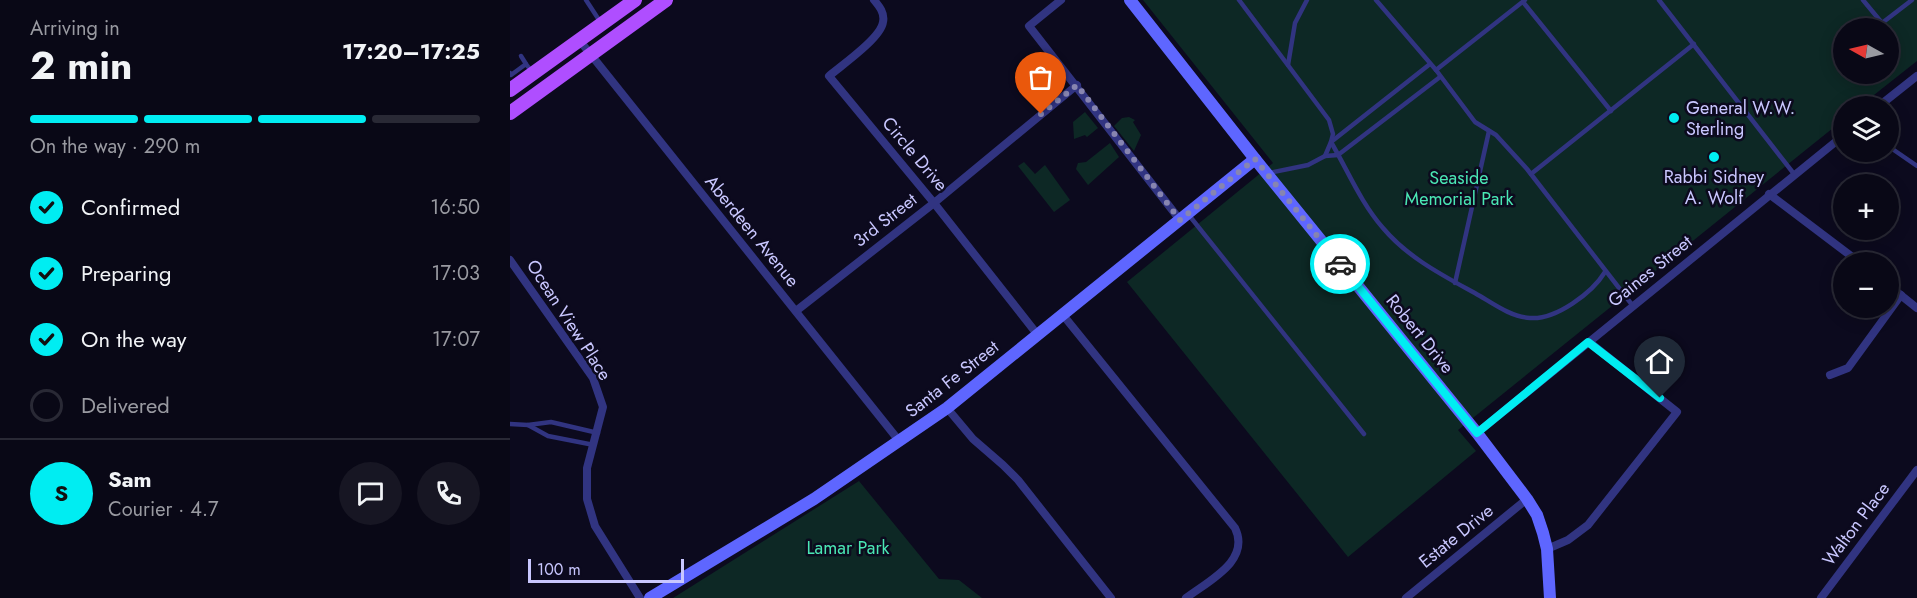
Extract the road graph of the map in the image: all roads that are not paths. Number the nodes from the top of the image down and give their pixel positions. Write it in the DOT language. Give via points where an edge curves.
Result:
graph roads {
  1 [pos="586,0"];
  2 [pos="635,0"];
  3 [pos="666,0"];
  4 [pos="874,0"];
  5 [pos="1061,0"];
  6 [pos="1130,0"];
  7 [pos="1239,0"];
  8 [pos="1307,0"];
  9 [pos="1376,0"];
  10 [pos="1659,0"];
  11 [pos="1863,0"];
  12 [pos="1912,0"];
  13 [pos="1524,1"];
  14 [pos="603,25"];
  15 [pos="580,41"];
  16 [pos="1694,44"];
  17 [pos="521,56"];
  18 [pos="590,56"];
  19 [pos="1430,64"];
  20 [pos="1288,65"];
  21 [pos="530,68"];
  22 [pos="1436,70"];
  23 [pos="510,74"];
  24 [pos="1917,76"];
  25 [pos="1440,77"];
  26 [pos="1077,85"];
  27 [pos="510,90"];
  28 [pos="1892,96"];
  29 [pos="1611,111"];
  30 [pos="510,113"];
  31 [pos="1489,131"];
  32 [pos="1331,142"];
  33 [pos="1833,144"];
  34 [pos="1899,154"];
  35 [pos="1338,155"];
  36 [pos="1325,156"];
  37 [pos="1255,159"];
  38 [pos="1917,166"];
  39 [pos="1267,174"];
  40 [pos="1531,174"];
  41 [pos="1794,174"];
  42 [pos="1769,194"];
  43 [pos="934,203"];
  44 [pos="1184,217"];
  45 [pos="1846,252"];
  46 [pos="510,260"];
  47 [pos="1605,272"];
  48 [pos="1455,283"];
  49 [pos="1901,295"];
  50 [pos="1633,306"];
  51 [pos="1917,308"];
  52 [pos="796,311"];
  53 [pos="1063,315"];
  54 [pos="1037,334"];
  55 [pos="1588,342"];
  56 [pos="1830,375"];
  57 [pos="947,408"];
  58 [pos="510,424"];
  59 [pos="528,425"];
  60 [pos="598,433"];
  61 [pos="1477,433"];
  62 [pos="1365,434"];
  63 [pos="900,442"];
  64 [pos="594,445"];
  65 [pos="1917,471"];
  66 [pos="1527,499"];
  67 [pos="1547,549"];
  68 [pos="640,598"];
  69 [pos="650,598"];
  70 [pos="1111,598"];
  71 [pos="1186,598"];
  72 [pos="1406,598"];
  73 [pos="1550,598"];
  74 [pos="1821,598"];
  1 -- 14 [label="lane"];
  2 -- 14 [label="main road"];
  3 -- 18 [label="main road"];
  4 -- 43 [label="street, Circle Drive" via="881,8 883,21 878,33 829,76"];
  5 -- 26 [label="street" via="1029,26"];
  6 -- 37 [label="street, Robert Drive"];
  7 -- 20 [label="lane"];
  8 -- 20 [label="lane" via="1295,23"];
  9 -- 19 [label="lane"];
  10 -- 16 [label="lane"];
  11 -- 12 [label="lane" via="1882,23"];
  13 -- 22 [label="lane"];
  13 -- 29 [label="lane"];
  14 -- 15 [label="main road"];
  15 -- 18 [label="street, Aberdeen Avenue"];
  15 -- 21 [label="main road"];
  16 -- 29 [label="lane"];
  16 -- 41 [label="lane"];
  17 -- 21 [label="lane"];
  18 -- 30 [label="main road"];
  18 -- 52 [label="street, Aberdeen Avenue"];
  19 -- 22 [label="lane"];
  19 -- 32 [label="lane"];
  20 -- 32 [label="lane" via="1329,120"];
  21 -- 23 [label="lane"];
  21 -- 27 [label="main road"];
  22 -- 25 [label="lane"];
  24 -- 28 [label="street"];
  25 -- 31 [label="lane" via="1475,122"];
  25 -- 35 [label="lane"];
  26 -- 43 [label="street, 3rd Street"];
  26 -- 44 [label="street"];
  29 -- 40 [label="lane"];
  31 -- 40 [label="lane"];
  31 -- 48 [label="lane"];
  32 -- 35 [label="lane"];
  32 -- 36 [label="lane"];
  33 -- 41 [label="street, Gaines Street"];
  34 -- 38 [label="lane"];
  35 -- 36 [label="lane"];
  35 -- 48 [label="lane" via="1382,228 1408,252"];
  36 -- 39 [label="lane" via="1308,165"];
  37 -- 39 [label="street, Robert Drive"];
  37 -- 44 [label="street, Santa Fe Street"];
  39 -- 61 [label="street, Robert Drive"];
  40 -- 47 [label="lane"];
  41 -- 42 [label="street, Gaines Street"];
  42 -- 45 [label="street"];
  42 -- 50 [label="street, Gaines Street"];
  43 -- 52 [label="street, 3rd Street"];
  43 -- 54 [label="street, Circle Drive"];
  44 -- 53 [label="street, Santa Fe Street"];
  44 -- 62 [label="lane"];
  46 -- 60 [label="street, Ocean View Place" via="592,378 603,407"];
  47 -- 48 [label="lane" via="1597,284 1562,309 1531,318 1513,314"];
  47 -- 50 [label="lane"];
  49 -- 51 [label="street"];
  49 -- 56 [label="street" via="1848,368"];
  50 -- 55 [label="street, Gaines Street"];
  52 -- 63 [label="street, Aberdeen Avenue"];
  53 -- 54 [label="street, Santa Fe Street"];
  53 -- 71 [label="street" via="1239,537 1239,548 1231,563"];
  54 -- 57 [label="street, Santa Fe Street"];
  55 -- 61 [label="street, Gaines Street"];
  55 -- 67 [label="street" via="1677,412 1588,525"];
  57 -- 63 [label="street, Santa Fe Street"];
  57 -- 70 [label="street" via="972,439 1018,480"];
  58 -- 59 [label="lane"];
  59 -- 60 [label="lane" via="551,422"];
  59 -- 64 [label="lane" via="548,436"];
  60 -- 64 [label="street, Ocean View Place"];
  61 -- 66 [label="street, Robert Drive"];
  63 -- 69 [label="street, Santa Fe Street"];
  64 -- 68 [label="street, Ocean View Place" via="587,468 587,499 595,525"];
  65 -- 74 [label="street, Walton Place"];
  66 -- 67 [label="street, Robert Drive" via="1537,515"];
  66 -- 72 [label="street, Estate Drive"];
  67 -- 73 [label="street, Robert Drive"];
}
